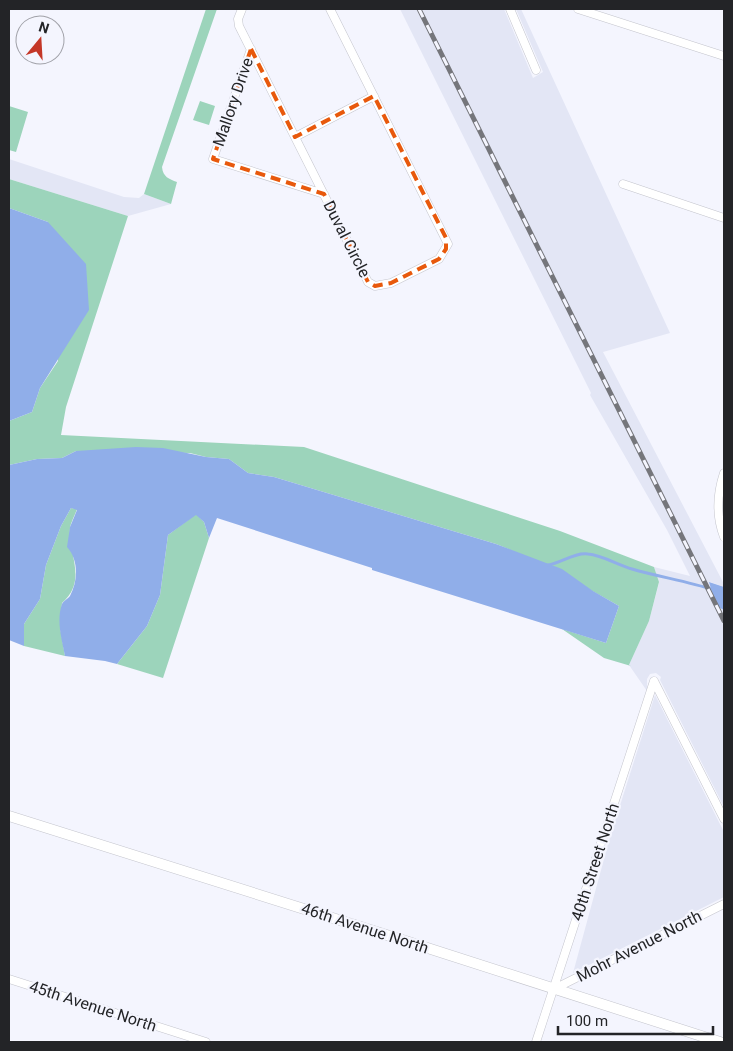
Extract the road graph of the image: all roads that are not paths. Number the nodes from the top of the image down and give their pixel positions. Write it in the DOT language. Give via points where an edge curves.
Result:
graph roads {
  1 [pos="242,9"];
  2 [pos="330,9"];
  3 [pos="510,9"];
  4 [pos="578,9"];
  5 [pos="251,49"];
  6 [pos="724,56"];
  7 [pos="536,70"];
  8 [pos="374,96"];
  9 [pos="295,137"];
  10 [pos="623,184"];
  11 [pos="324,194"];
  12 [pos="724,218"];
  13 [pos="724,473"];
  14 [pos="724,537"];
  15 [pos="9,816"];
  16 [pos="724,819"];
  17 [pos="724,904"];
  18 [pos="9,978"];
  19 [pos="554,989"];
  20 [pos="206,1042"];
  21 [pos="536,1042"];
  22 [pos="720,1042"];
  1 -- 5 [label="street, Duval Circle" via="239,26"];
  2 -- 8 [label="street, Duval Circle"];
  3 -- 7 [label="street"];
  4 -- 6 [label="street"];
  5 -- 9 [label="street, Duval Circle"];
  5 -- 11 [label="street, Mallory Drive" via="213,159"];
  8 -- 9 [label="street"];
  8 -- 11 [label="street, Duval Circle" via="446,238 446,249 438,259 391,283 375,286 368,282"];
  9 -- 11 [label="street, Duval Circle"];
  10 -- 12 [label="street"];
  13 -- 14 [label="street" via="719,489 719,523"];
  15 -- 19 [label="street, 46th Avenue North"];
  16 -- 19 [label="street, 40th Street North" via="654,681"];
  17 -- 19 [label="street, Mohr Avenue North"];
  18 -- 20 [label="street, 45th Avenue North"];
  19 -- 21 [label="street, 40th Street North"];
  19 -- 22 [label="street, 46th Avenue North"];
}
